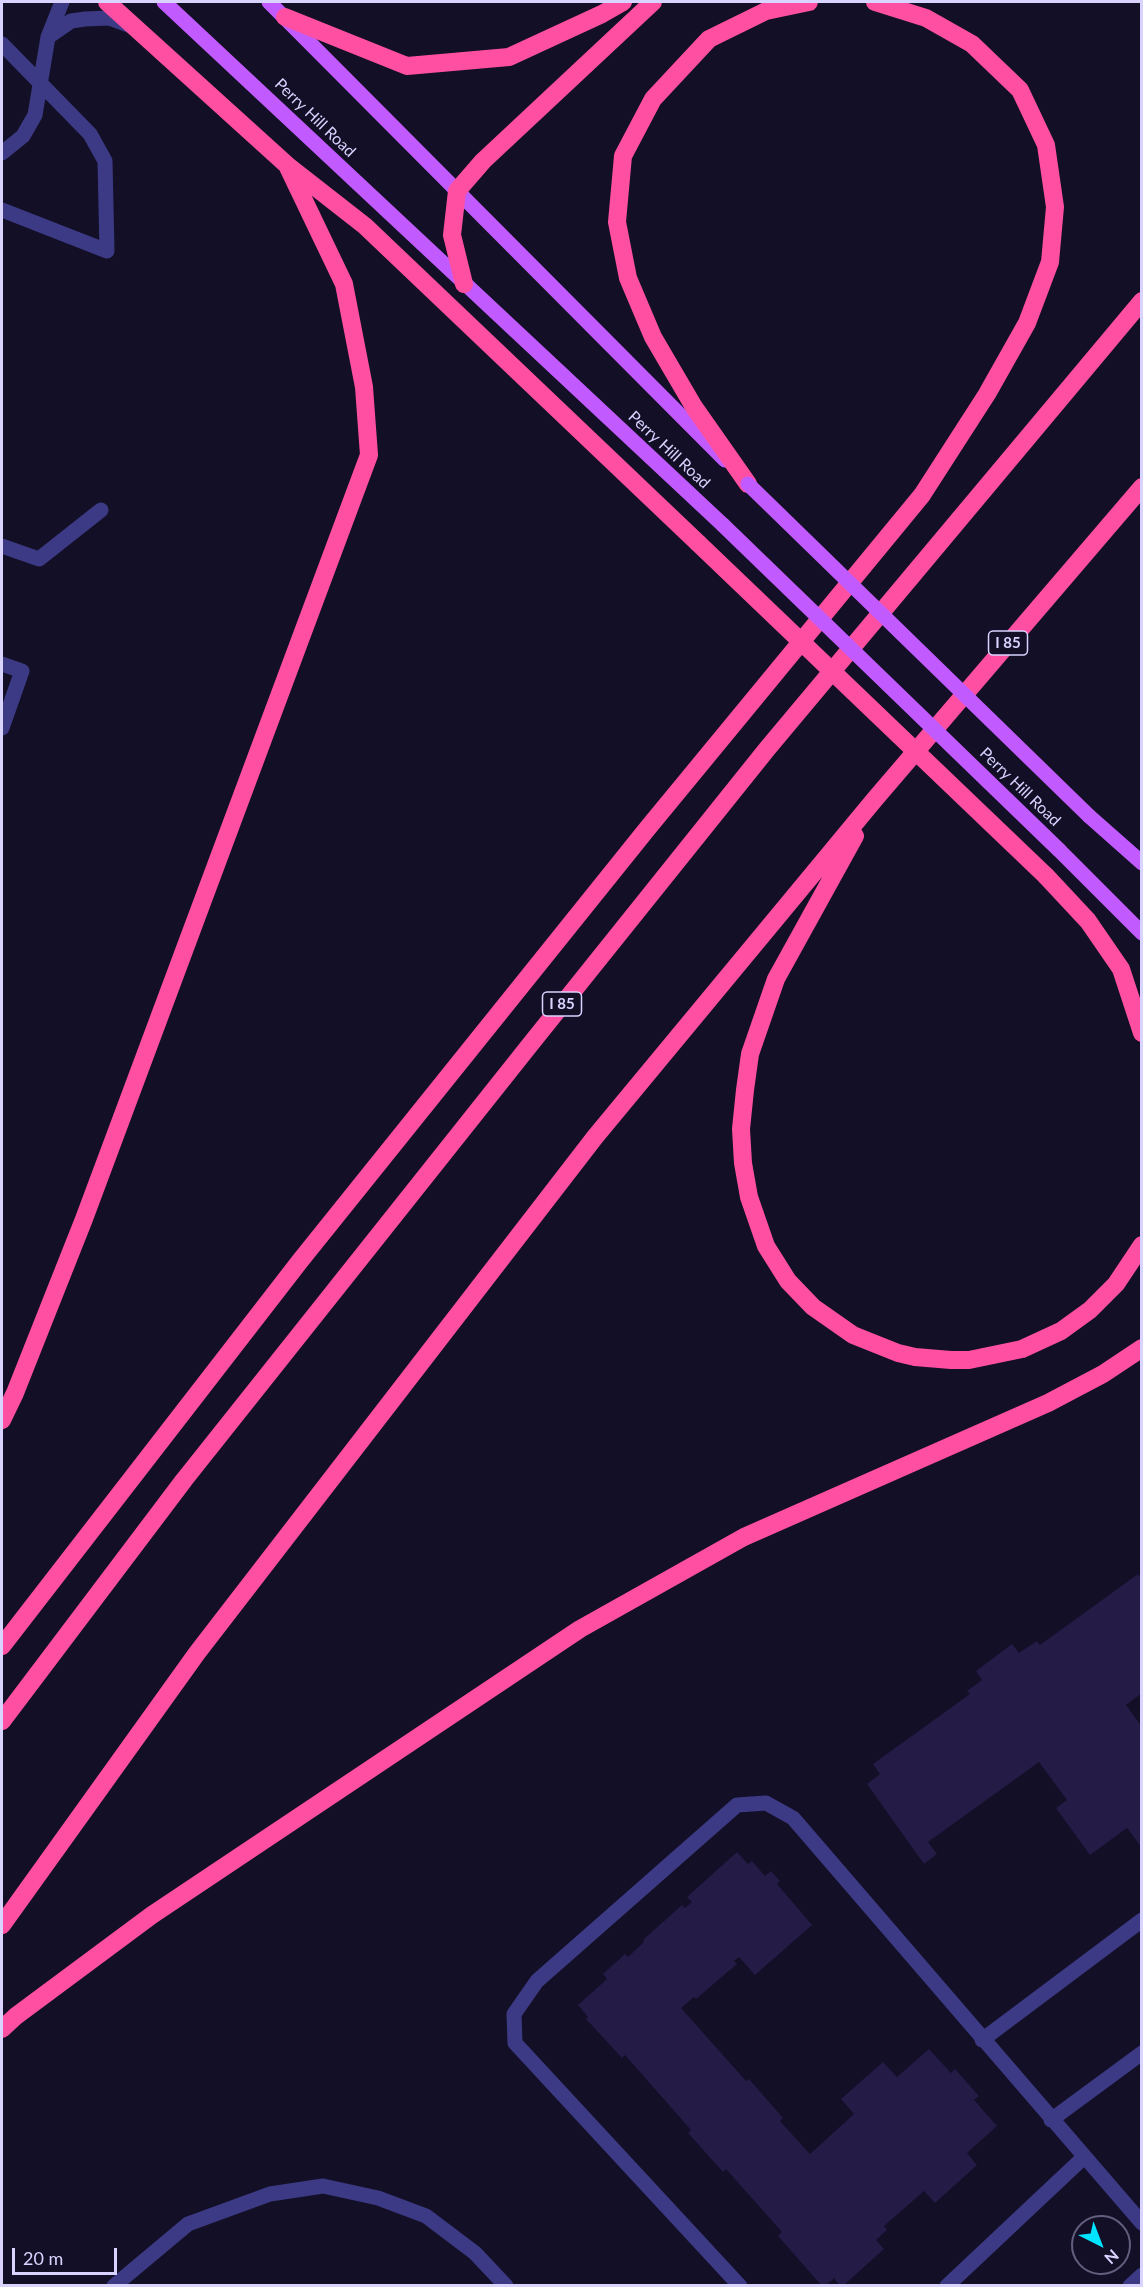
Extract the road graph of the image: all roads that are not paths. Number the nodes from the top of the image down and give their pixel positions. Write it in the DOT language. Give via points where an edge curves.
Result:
graph roads {
  1 [pos="62,2"];
  2 [pos="107,2"];
  3 [pos="164,2"];
  4 [pos="269,2"];
  5 [pos="623,2"];
  6 [pos="653,2"];
  7 [pos="809,2"];
  8 [pos="875,2"];
  9 [pos="285,17"];
  10 [pos="134,28"];
  11 [pos="48,37"];
  12 [pos="5,53"];
  13 [pos="39,83"];
  14 [pos="2,153"];
  15 [pos="287,165"];
  16 [pos="457,191"];
  17 [pos="2,210"];
  18 [pos="464,284"];
  19 [pos="1142,301"];
  20 [pos="748,484"];
  21 [pos="1142,487"];
  22 [pos="101,510"];
  23 [pos="2,546"];
  24 [pos="2,664"];
  25 [pos="2,728"];
  26 [pos="876,799"];
  27 [pos="1142,863"];
  28 [pos="1142,933"];
  29 [pos="1142,1033"];
  30 [pos="1142,1245"];
  31 [pos="1142,1348"];
  32 [pos="2,1420"];
  33 [pos="2,1646"];
  34 [pos="2,1722"];
  35 [pos="1142,1920"];
  36 [pos="2,1924"];
  37 [pos="2,2030"];
  38 [pos="982,2040"];
  39 [pos="1142,2052"];
  40 [pos="1051,2120"];
  41 [pos="1083,2158"];
  42 [pos="1142,2223"];
  43 [pos="1142,2275"];
  44 [pos="114,2286"];
  45 [pos="506,2286"];
  46 [pos="740,2286"];
  47 [pos="947,2286"];
  48 [pos="1130,2286"];
  1 -- 11 [label="street"];
  2 -- 10 [label="highway"];
  3 -- 18 [label="main road, Perry Hill Road"];
  4 -- 9 [label="main road, Perry Hill Road"];
  5 -- 9 [label="highway" via="509,57 407,66"];
  6 -- 16 [label="highway" via="483,161"];
  7 -- 20 [label="highway" via="766,11 709,39 654,99 623,156 617,222 628,278 658,347"];
  8 -- 33 [label="highway" via="926,18 972,44 1020,90 1046,145 1055,207 1050,262 1027,323 922,495 654,820 300,1261"];
  9 -- 16 [label="main road, Perry Hill Road"];
  10 -- 11 [label="street" via="109,18 85,19 71,21"];
  10 -- 15 [label="highway"];
  11 -- 13 [label="street"];
  12 -- 13 [label="street"];
  13 -- 14 [label="street" via="35,115 23,136"];
  13 -- 17 [label="street" via="90,134 105,160 107,251"];
  15 -- 29 [label="highway, bridge" via="365,226 1046,876 1088,921 1121,969"];
  15 -- 32 [label="highway" via="344,284 364,387 369,455 84,1219"];
  16 -- 18 [label="highway" via="452,235"];
  16 -- 20 [label="main road, Perry Hill Road"];
  18 -- 28 [label="main road, Perry Hill Road, bridge" via="723,525"];
  19 -- 34 [label="highway, I 85" via="767,749 566,999 184,1480"];
  20 -- 27 [label="main road, Perry Hill Road, bridge"];
  21 -- 26 [label="highway, I 85"];
  22 -- 23 [label="street" via="39,559"];
  24 -- 25 [label="street" via="22,671"];
  26 -- 30 [label="highway" via="776,980 750,1054 741,1129 743,1163 749,1197 766,1246 788,1281 813,1307 853,1335 898,1353 969,1360 1022,1349 1061,1331 1116,1284"];
  26 -- 36 [label="highway, I 85" via="595,1137 197,1653"];
  31 -- 37 [label="highway" via="1047,1403 744,1537 580,1629 152,1915"];
  35 -- 38 [label="street"];
  38 -- 40 [label="street"];
  38 -- 46 [label="street" via="793,1818 766,1803 737,1805 537,1981 514,2014 515,2043"];
  39 -- 40 [label="street"];
  40 -- 41 [label="street"];
  41 -- 42 [label="street"];
  41 -- 47 [label="street"];
  43 -- 48 [label="street"];
  44 -- 45 [label="street" via="188,2224 270,2194 324,2186 378,2198 426,2217 475,2253"];
}
